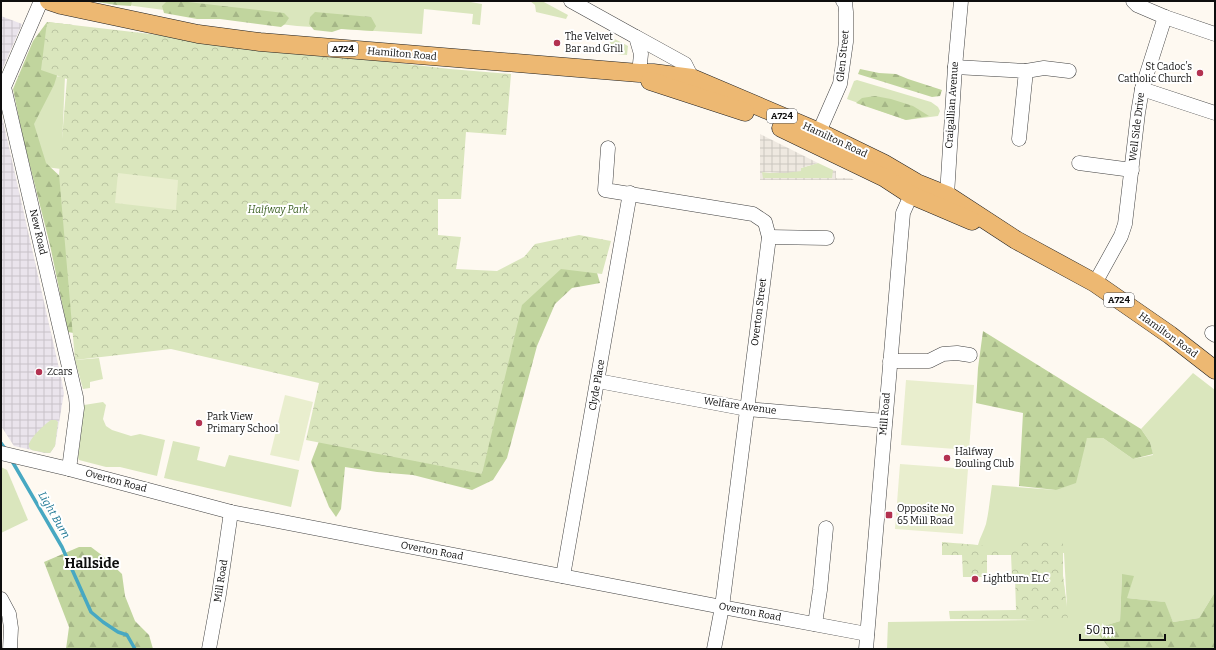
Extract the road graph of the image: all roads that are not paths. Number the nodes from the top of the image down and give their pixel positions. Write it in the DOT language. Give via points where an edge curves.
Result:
graph roads {
  1 [pos="42,1"];
  2 [pos="49,1"];
  3 [pos="571,1"];
  4 [pos="843,1"];
  5 [pos="961,1"];
  6 [pos="1133,1"];
  7 [pos="1166,17"];
  8 [pos="1215,34"];
  9 [pos="636,38"];
  10 [pos="955,67"];
  11 [pos="1026,71"];
  12 [pos="1069,71"];
  13 [pos="639,73"];
  14 [pos="692,78"];
  15 [pos="1142,89"];
  16 [pos="1215,114"];
  17 [pos="820,132"];
  18 [pos="1019,139"];
  19 [pos="608,148"];
  20 [pos="1079,163"];
  21 [pos="1132,170"];
  22 [pos="914,189"];
  23 [pos="630,194"];
  24 [pos="944,201"];
  25 [pos="769,237"];
  26 [pos="827,238"];
  27 [pos="1095,283"];
  28 [pos="970,355"];
  29 [pos="890,361"];
  30 [pos="1215,370"];
  31 [pos="598,381"];
  32 [pos="747,409"];
  33 [pos="885,421"];
  34 [pos="1,453"];
  35 [pos="69,469"];
  36 [pos="231,512"];
  37 [pos="826,528"];
  38 [pos="563,576"];
  39 [pos="1,599"];
  40 [pos="722,607"];
  41 [pos="814,624"];
  42 [pos="867,634"];
  43 [pos="10,649"];
  44 [pos="209,649"];
  45 [pos="714,649"];
  46 [pos="866,649"];
  1 -- 35 [label="street, New Road" via="4,87 76,397 77,408"];
  2 -- 13 [label="main road, Hamilton Road / A724" via="198,34 260,42"];
  3 -- 9 [label="street"];
  4 -- 17 [label="street, Glen Street" via="846,12 846,42 840,84"];
  5 -- 10 [label="street, Craigallian Avenue"];
  6 -- 7 [label="street"];
  7 -- 8 [label="street"];
  7 -- 15 [label="street, Well Side Drive"];
  9 -- 13 [label="street" via="641,54"];
  9 -- 14 [label="street" via="685,64"];
  10 -- 11 [label="street"];
  10 -- 24 [label="street, Craigallian Avenue"];
  11 -- 12 [label="street" via="1044,68"];
  11 -- 18 [label="street"];
  13 -- 14 [label="main road, Hamilton Road / A724"];
  13 -- 22 [label="main road, Hamilton Road / A724" via="650,81 757,116 885,178"];
  14 -- 17 [label="main road, Hamilton Road / A724"];
  15 -- 16 [label="street"];
  15 -- 21 [label="street, Well Side Drive"];
  17 -- 22 [label="main road, Hamilton Road / A724" via="883,163"];
  19 -- 23 [label="street" via="605,190"];
  20 -- 21 [label="street, Well Side Drive"];
  21 -- 27 [label="street, Well Side Drive" via="1125,224"];
  22 -- 24 [label="main road, Hamilton Road / A724"];
  22 -- 29 [label="street, Mill Road" via="903,213"];
  23 -- 25 [label="street" via="753,214 765,222"];
  23 -- 31 [label="street, Clyde Place"];
  24 -- 27 [label="main road, Hamilton Road / A724"];
  25 -- 26 [label="street"];
  25 -- 32 [label="street, Overton Street"];
  27 -- 30 [label="main road, Hamilton Road / A724"];
  28 -- 29 [label="street" via="943,354 929,361"];
  29 -- 33 [label="street, Mill Road"];
  31 -- 32 [label="street, Welfare Avenue"];
  31 -- 38 [label="street, Clyde Place"];
  32 -- 33 [label="street, Welfare Avenue"];
  32 -- 40 [label="street, Overton Street"];
  33 -- 42 [label="street, Mill Road"];
  34 -- 35 [label="street, Overton Road"];
  35 -- 36 [label="street, Overton Road"];
  36 -- 38 [label="street, Overton Road"];
  36 -- 44 [label="street, Mill Road"];
  37 -- 41 [label="street"];
  38 -- 40 [label="street, Overton Road"];
  39 -- 43 [label="street" via="9,614"];
  40 -- 41 [label="street, Overton Road"];
  40 -- 45 [label="street, Overton Street"];
  41 -- 42 [label="street, Overton Road"];
  42 -- 46 [label="street, Mill Road"];
}
